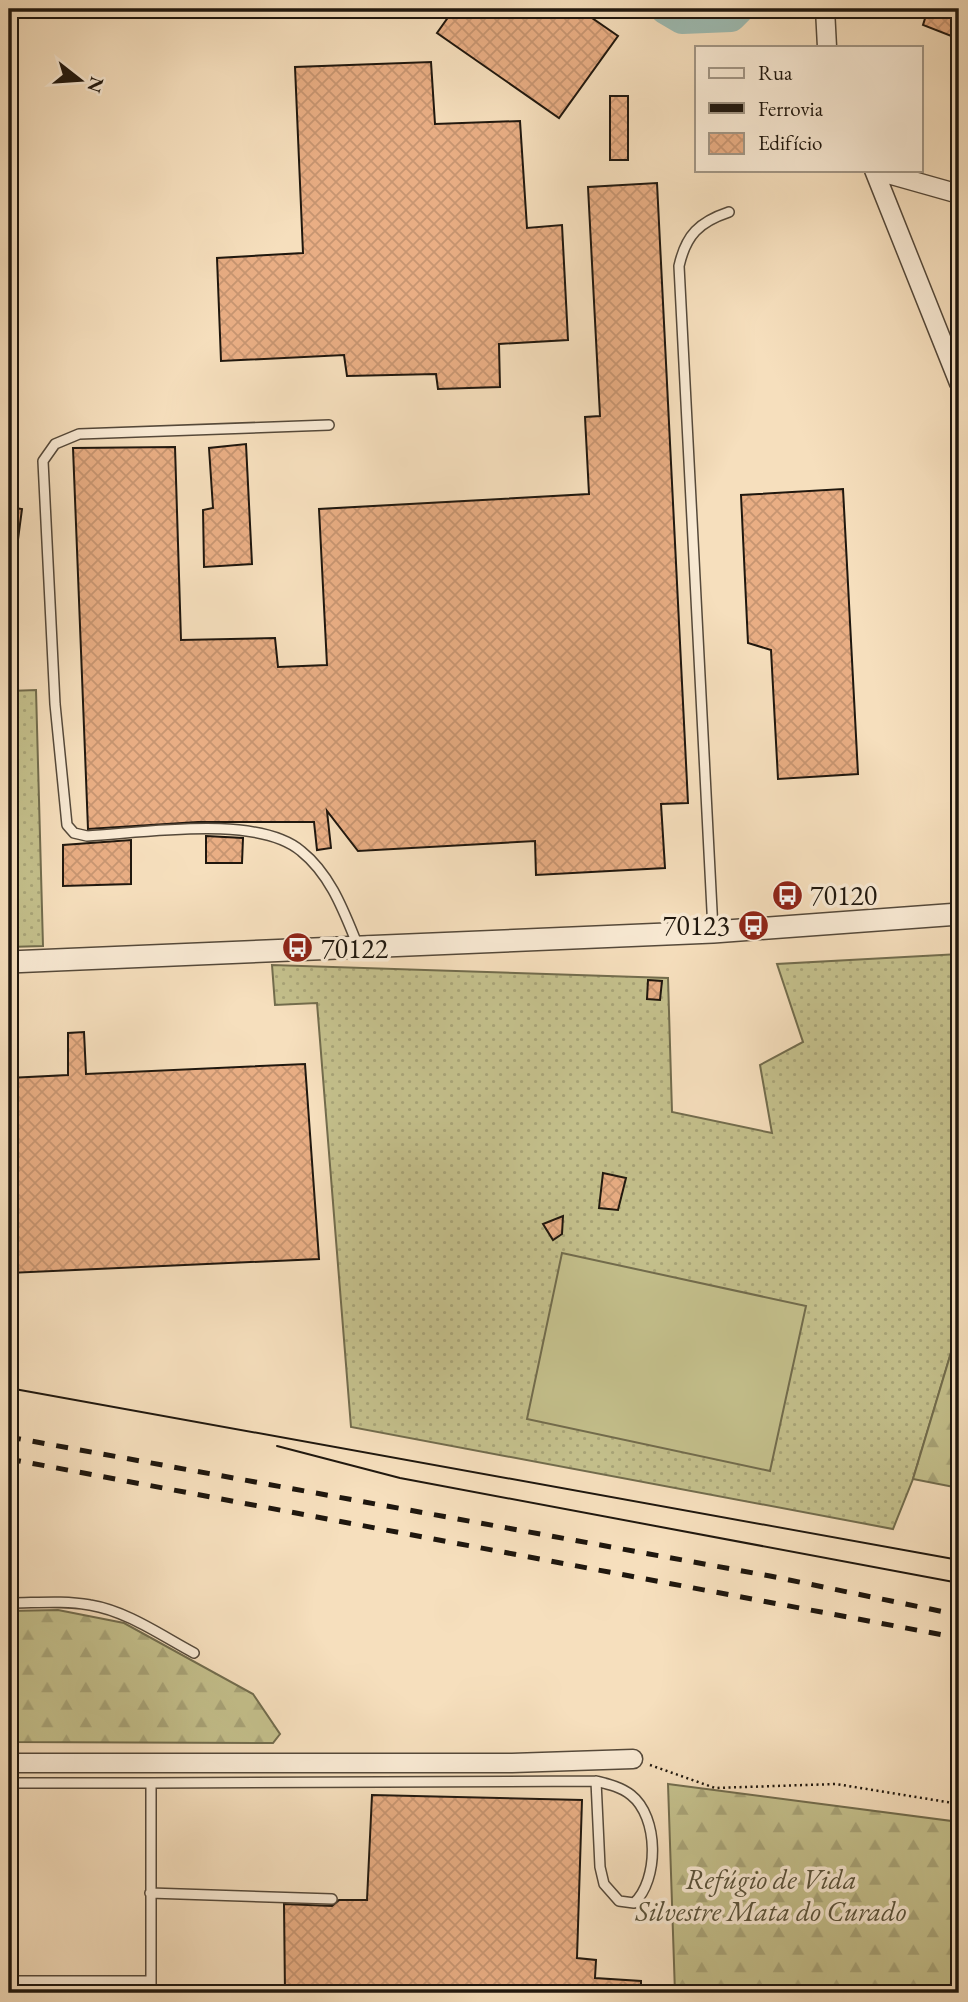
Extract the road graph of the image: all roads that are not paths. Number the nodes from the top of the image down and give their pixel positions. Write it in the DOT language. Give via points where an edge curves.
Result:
graph roads {
  1 [pos="825,9"];
  2 [pos="827,46"];
  3 [pos="875,172"];
  4 [pos="881,172"];
  5 [pos="959,194"];
  6 [pos="729,212"];
  7 [pos="959,383"];
  8 [pos="329,425"];
  9 [pos="959,914"];
  10 [pos="713,932"];
  11 [pos="358,946"];
  12 [pos="9,962"];
  13 [pos="9,1603"];
  14 [pos="194,1653"];
  15 [pos="633,1759"];
  16 [pos="9,1763"];
  17 [pos="596,1781"];
  18 [pos="9,1783"];
  19 [pos="151,1783"];
  20 [pos="150,1892"];
  21 [pos="332,1899"];
  22 [pos="9,1981"];
  23 [pos="151,1981"];
  24 [pos="151,1993"];
  1 -- 2 [label="street"];
  3 -- 7 [label="street"];
  4 -- 5 [label="street"];
  6 -- 10 [label="lane" via="708,219 693,231 679,266"];
  8 -- 11 [label="lane" via="117,431 64,438 43,461 44,519 68,825 74,833 87,836 245,829 273,835 300,850 318,868 337,897"];
  9 -- 10 [label="street"];
  10 -- 11 [label="street"];
  11 -- 12 [label="street"];
  13 -- 14 [label="lane" via="93,1605"];
  15 -- 16 [label="street"];
  17 -- 17 [label="lane" via="633,1796 651,1827 651,1877 634,1903 619,1901 604,1884"];
  17 -- 19 [label="lane"];
  18 -- 19 [label="lane"];
  19 -- 20 [label="lane"];
  20 -- 21 [label="lane"];
  20 -- 23 [label="lane"];
  22 -- 23 [label="lane"];
  23 -- 24 [label="lane"];
}
